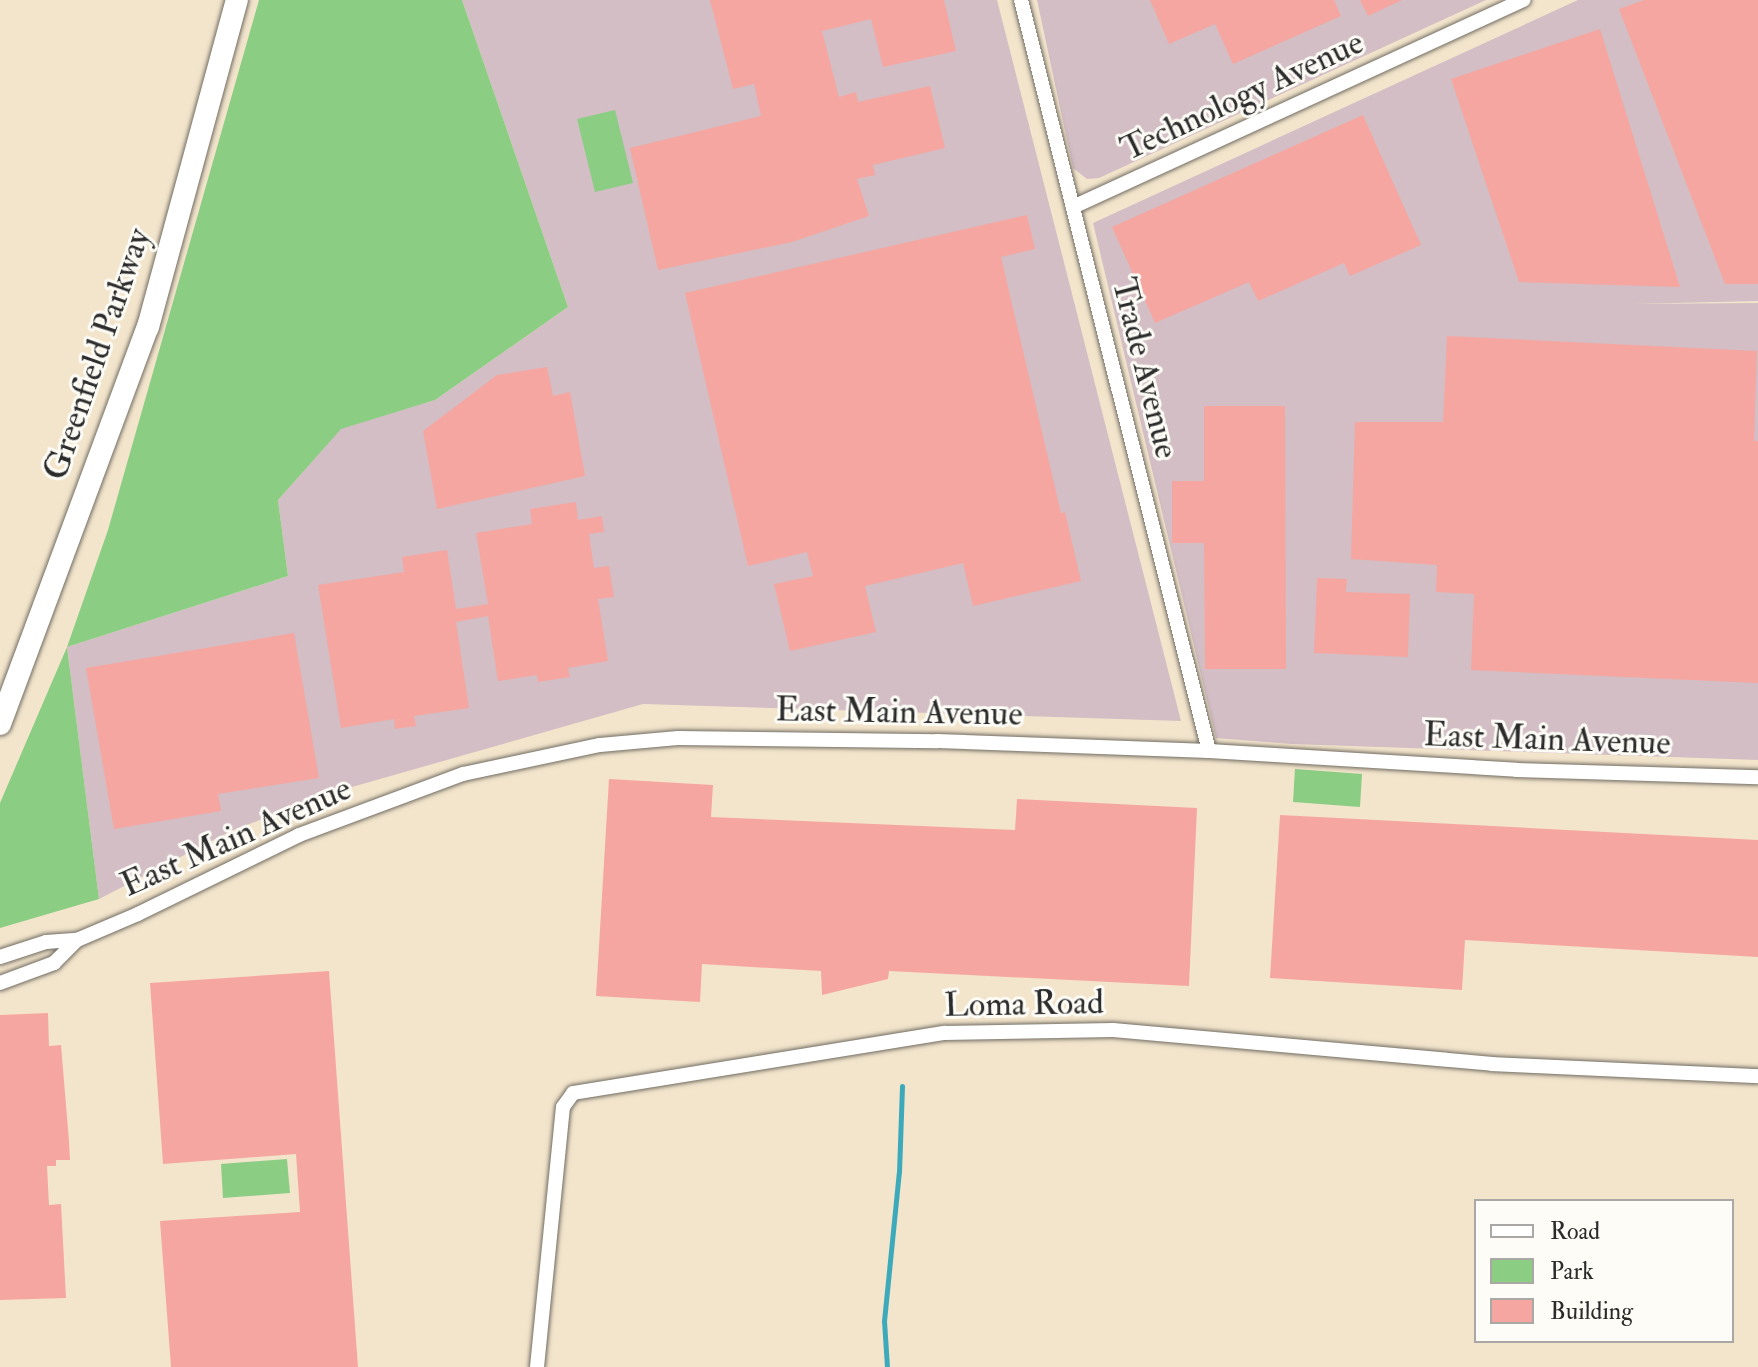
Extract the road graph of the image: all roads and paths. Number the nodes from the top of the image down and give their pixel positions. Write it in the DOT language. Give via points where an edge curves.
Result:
graph roads {
  1 [pos="237,0"];
  2 [pos="1021,0"];
  3 [pos="1524,0"];
  4 [pos="1073,207"];
  5 [pos="0,724"];
  6 [pos="1209,751"];
  7 [pos="1758,777"];
  8 [pos="77,940"];
  9 [pos="0,957"];
  10 [pos="0,983"];
  11 [pos="1758,1076"];
  12 [pos="537,1367"];
  1 -- 5 [label="main road, Greenfield Parkway" via="148,327"];
  2 -- 4 [label="street, Trade Avenue"];
  3 -- 4 [label="street, Technology Avenue"];
  4 -- 6 [label="street, Trade Avenue"];
  6 -- 7 [label="street, East Main Avenue" via="1516,770"];
  6 -- 8 [label="street, East Main Avenue" via="922,740 678,738 600,745 463,774 299,835"];
  8 -- 9 [label="street, East Main Avenue" via="46,942"];
  8 -- 10 [label="street, East Main Avenue" via="54,963"];
  11 -- 12 [label="street, Loma Road" via="1492,1064 1113,1030 944,1033 573,1093 563,1107"];
}
